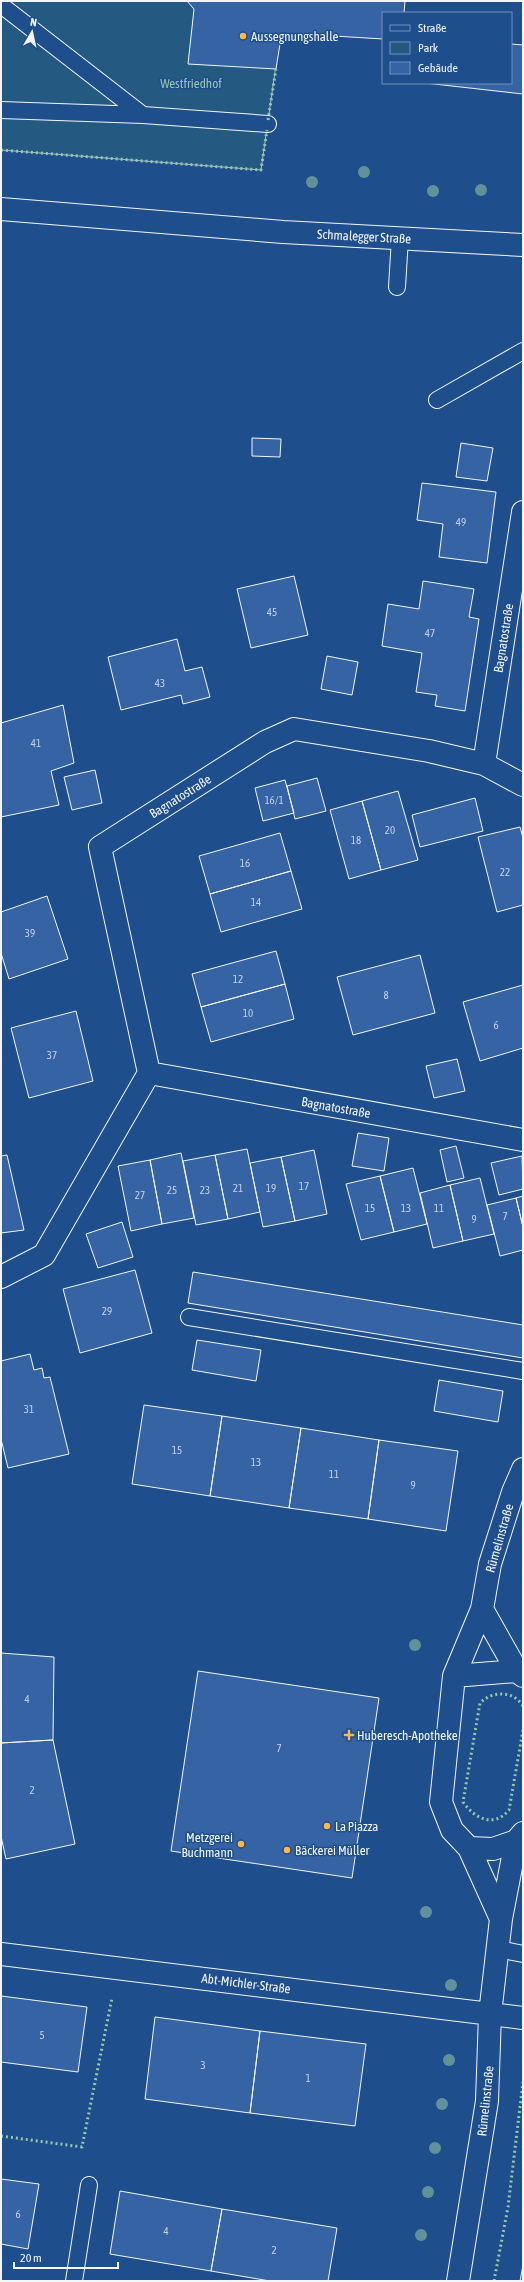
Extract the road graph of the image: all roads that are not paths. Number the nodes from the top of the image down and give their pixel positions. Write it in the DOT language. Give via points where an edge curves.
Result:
graph roads {
  1 [pos="1,5"];
  2 [pos="1,110"];
  3 [pos="143,115"];
  4 [pos="268,124"];
  5 [pos="1,209"];
  6 [pos="400,238"];
  7 [pos="523,245"];
  8 [pos="397,287"];
  9 [pos="523,351"];
  10 [pos="437,400"];
  11 [pos="523,512"];
  12 [pos="484,764"];
  13 [pos="523,785"];
  14 [pos="149,1073"];
  15 [pos="523,1140"];
  16 [pos="1,1277"];
  17 [pos="189,1317"];
  18 [pos="523,1371"];
  19 [pos="523,1469"];
  20 [pos="482,1609"];
  21 [pos="520,1674"];
  22 [pos="454,1676"];
  23 [pos="520,1837"];
  24 [pos="469,1848"];
  25 [pos="501,1919"];
  26 [pos="498,1950"];
  27 [pos="1,1954"];
  28 [pos="523,1954"];
  29 [pos="490,2014"];
  30 [pos="523,2018"];
  31 [pos="89,2185"];
  32 [pos="74,2281"];
  33 [pos="458,2281"];
  1 -- 3 [label="lane"];
  2 -- 3 [label="lane"];
  3 -- 4 [label="lane"];
  5 -- 6 [label="street, Schmalegger Straße" via="205,226"];
  6 -- 7 [label="street, Schmalegger Straße"];
  6 -- 8 [label="lane"];
  9 -- 10 [label="lane"];
  11 -- 12 [label="street, Bagnatostraße"];
  12 -- 13 [label="street, Bagnatostraße"];
  12 -- 14 [label="street, Bagnatostraße" via="429,751 294,729 265,742 100,847"];
  14 -- 15 [label="street, Bagnatostraße"];
  14 -- 16 [label="street" via="44,1255"];
  17 -- 18 [label="lane"];
  19 -- 20 [label="street, Rümelinstraße" via="490,1564"];
  20 -- 21 [label="street"];
  20 -- 22 [label="street, Rümelinstraße"];
  21 -- 22 [label="street"];
  22 -- 24 [label="street, Rümelinstraße" via="441,1802 452,1830"];
  23 -- 24 [label="street, Rümelinstraße" via="493,1849"];
  23 -- 25 [label="street, Rümelinstraße"];
  24 -- 25 [label="street, Rümelinstraße"];
  25 -- 26 [label="street, Rümelinstraße"];
  26 -- 28 [label="lane"];
  26 -- 29 [label="street, Rümelinstraße"];
  27 -- 29 [label="street, Abt-Michler-Straße"];
  29 -- 30 [label="street, Abt-Michler-Straße"];
  29 -- 33 [label="street, Rümelinstraße" via="487,2101"];
  31 -- 32 [label="lane"];
}
